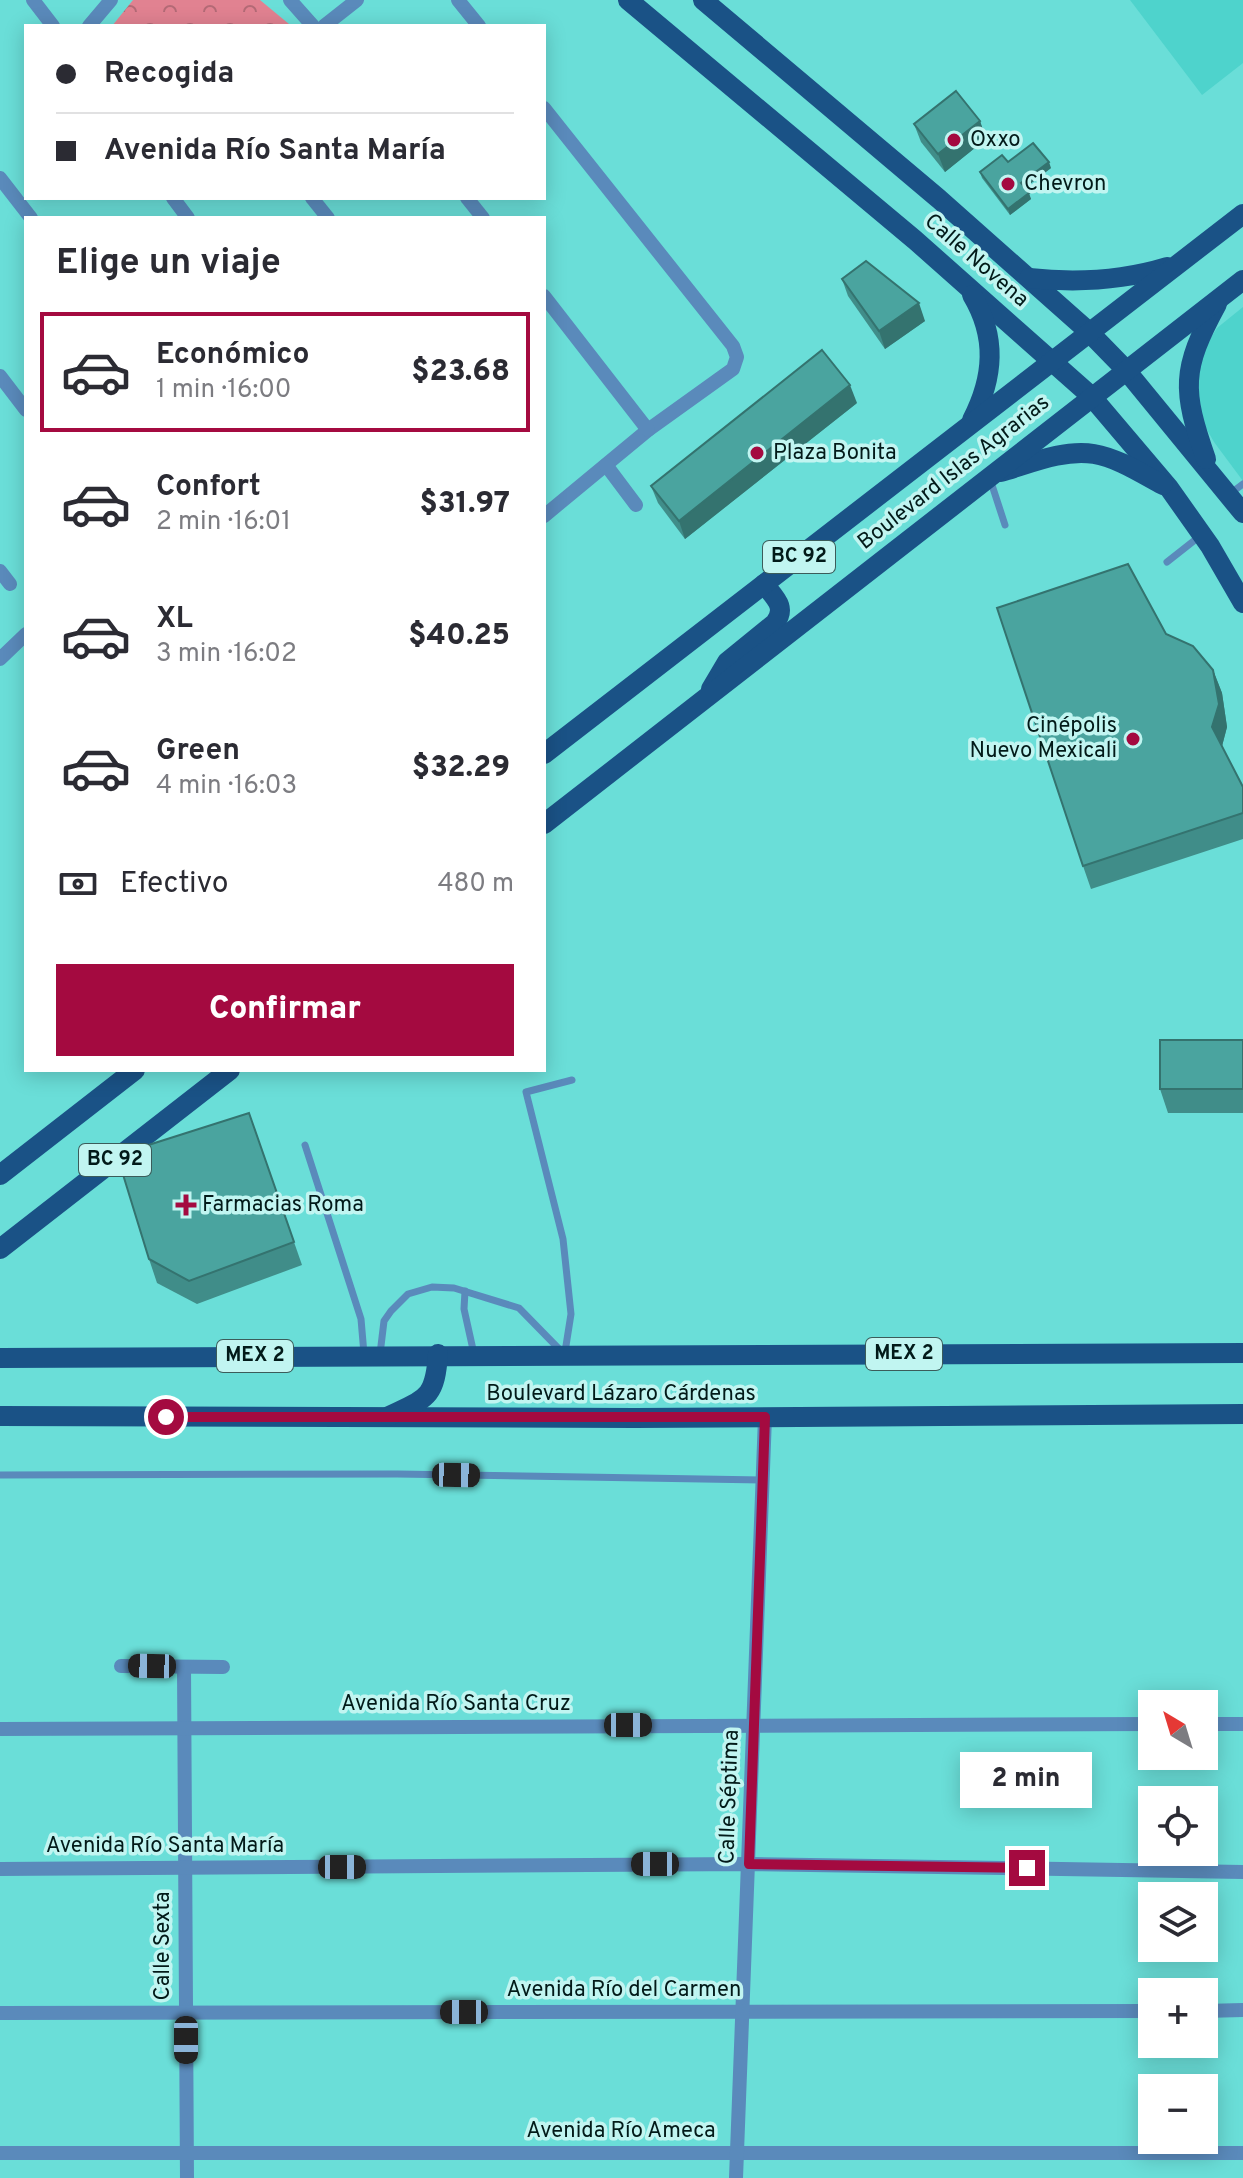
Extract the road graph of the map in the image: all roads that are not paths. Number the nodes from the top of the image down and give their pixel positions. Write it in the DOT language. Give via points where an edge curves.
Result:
graph roads {
  1 [pos="33,0"];
  2 [pos="111,0"];
  3 [pos="290,0"];
  4 [pos="357,0"];
  5 [pos="458,0"];
  6 [pos="628,0"];
  7 [pos="703,0"];
  8 [pos="51,24"];
  9 [pos="91,24"];
  10 [pos="311,24"];
  11 [pos="330,24"];
  12 [pos="477,24"];
  13 [pos="546,111"];
  14 [pos="0,178"];
  15 [pos="314,200"];
  16 [pos="469,200"];
  17 [pos="1243,214"];
  18 [pos="29,216"];
  19 [pos="326,216"];
  20 [pos="481,216"];
  21 [pos="1178,263"];
  22 [pos="1029,278"];
  23 [pos="1243,280"];
  24 [pos="963,282"];
  25 [pos="1221,296"];
  26 [pos="546,299"];
  27 [pos="1088,331"];
  28 [pos="1053,360"];
  29 [pos="1125,369"];
  30 [pos="0,376"];
  31 [pos="1091,396"];
  32 [pos="24,407"];
  33 [pos="970,424"];
  34 [pos="648,430"];
  35 [pos="606,465"];
  36 [pos="1210,471"];
  37 [pos="989,476"];
  38 [pos="1169,488"];
  39 [pos="1236,489"];
  40 [pos="636,505"];
  41 [pos="547,507"];
  42 [pos="1243,513"];
  43 [pos="1005,525"];
  44 [pos="1202,535"];
  45 [pos="1167,562"];
  46 [pos="0,571"];
  47 [pos="10,584"];
  48 [pos="764,584"];
  49 [pos="1243,603"];
  50 [pos="24,636"];
  51 [pos="0,659"];
  52 [pos="707,696"];
  53 [pos="546,752"];
  54 [pos="546,822"];
  55 [pos="132,1072"];
  56 [pos="227,1072"];
  57 [pos="572,1080"];
  58 [pos="305,1145"];
  59 [pos="0,1175"];
  60 [pos="0,1249"];
  61 [pos="465,1291"];
  62 [pos="1243,1353"];
  63 [pos="372,1354"];
  64 [pos="438,1354"];
  65 [pos="474,1354"];
  66 [pos="3,1355"];
  67 [pos="564,1355"];
  68 [pos="1243,1414"];
  69 [pos="0,1416"];
  70 [pos="765,1417"];
  71 [pos="386,1418"];
  72 [pos="0,1475"];
  73 [pos="763,1480"];
  74 [pos="121,1666"];
  75 [pos="184,1667"];
  76 [pos="223,1667"];
  77 [pos="1138,1724"];
  78 [pos="1218,1724"];
  79 [pos="1243,1724"];
  80 [pos="755,1725"];
  81 [pos="185,1727"];
  82 [pos="0,1729"];
  83 [pos="749,1864"];
  84 [pos="185,1868"];
  85 [pos="0,1869"];
  86 [pos="1243,1872"];
  87 [pos="1243,2010"];
  88 [pos="186,2011"];
  89 [pos="1138,2011"];
  90 [pos="1218,2011"];
  91 [pos="0,2013"];
  92 [pos="743,2013"];
  93 [pos="0,2153"];
  94 [pos="737,2153"];
  95 [pos="1243,2153"];
  96 [pos="187,2154"];
  97 [pos="187,2178"];
  98 [pos="736,2178"];
  1 -- 8 [label="street"];
  2 -- 9 [label="street"];
  3 -- 10 [label="street"];
  4 -- 11 [label="street"];
  5 -- 12 [label="street"];
  6 -- 24 [label="main road, Calle Novena"];
  7 -- 22 [label="main road, Calle Novena"];
  13 -- 34 [label="street" via="737,357 733,369"];
  14 -- 18 [label="street"];
  15 -- 19 [label="street"];
  16 -- 20 [label="street"];
  17 -- 21 [label="main road, Boulevard Islas Agrarias / BC 92"];
  21 -- 22 [label="main road" via="1104,280"];
  21 -- 27 [label="main road, Boulevard Islas Agrarias / BC 92"];
  22 -- 27 [label="main road, Calle Novena"];
  23 -- 25 [label="main road, Boulevard Islas Agrarias / BC 92"];
  24 -- 28 [label="main road, Calle Novena"];
  24 -- 33 [label="main road" via="983,315 991,352 986,389"];
  25 -- 29 [label="main road, Boulevard Islas Agrarias / BC 92"];
  25 -- 36 [label="main road" via="1200,334 1188,378 1188,404"];
  26 -- 34 [label="street"];
  27 -- 28 [label="main road, Boulevard Islas Agrarias / BC 92"];
  27 -- 29 [label="main road, Calle Novena"];
  28 -- 31 [label="main road, Calle Novena"];
  28 -- 33 [label="main road, Boulevard Islas Agrarias / BC 92"];
  29 -- 31 [label="main road, Boulevard Islas Agrarias / BC 92"];
  29 -- 36 [label="main road, Calle Novena"];
  30 -- 32 [label="street"];
  31 -- 37 [label="main road, Boulevard Islas Agrarias / BC 92"];
  31 -- 38 [label="main road, Calle Novena"];
  33 -- 48 [label="main road, Boulevard Islas Agrarias / BC 92"];
  34 -- 35 [label="street"];
  35 -- 40 [label="street"];
  35 -- 41 [label="street"];
  36 -- 39 [label="main road, Calle Novena"];
  37 -- 38 [label="main road" via="1073,453 1094,454"];
  37 -- 43 [label="lane"];
  37 -- 52 [label="main road, Boulevard Islas Agrarias / BC 92"];
  38 -- 44 [label="main road, Calle Novena"];
  39 -- 42 [label="main road, Calle Novena"];
  44 -- 45 [label="lane"];
  44 -- 49 [label="main road, Calle Novena"];
  46 -- 47 [label="street"];
  48 -- 52 [label="main road" via="780,604 780,615 727,662"];
  48 -- 53 [label="main road, Boulevard Islas Agrarias / BC 92"];
  50 -- 51 [label="street"];
  52 -- 54 [label="main road, Boulevard Islas Agrarias / BC 92"];
  55 -- 59 [label="main road, BC 92"];
  56 -- 60 [label="main road, BC 92"];
  57 -- 67 [label="lane" via="526,1092 563,1239 571,1314"];
  58 -- 63 [label="lane"];
  61 -- 63 [label="lane" via="432,1287 408,1294 384,1321"];
  61 -- 65 [label="lane"];
  61 -- 67 [label="lane" via="519,1308"];
  62 -- 67 [label="main road, Boulevard Lázaro Cárdenas / MEX 2"];
  63 -- 64 [label="main road, Boulevard Lázaro Cárdenas / MEX 2"];
  63 -- 66 [label="main road, Boulevard Lázaro Cárdenas / MEX 2"];
  64 -- 65 [label="main road, Boulevard Lázaro Cárdenas / MEX 2"];
  64 -- 71 [label="main road" via="432,1389"];
  65 -- 67 [label="main road, Boulevard Lázaro Cárdenas / MEX 2"];
  68 -- 70 [label="main road, Boulevard Lázaro Cárdenas"];
  69 -- 71 [label="main road, Boulevard Lázaro Cárdenas"];
  70 -- 71 [label="main road, Boulevard Lázaro Cárdenas"];
  70 -- 73 [label="street, Calle Séptima"];
  72 -- 73 [label="lane"];
  73 -- 80 [label="street, Calle Séptima"];
  74 -- 75 [label="street"];
  75 -- 76 [label="street"];
  75 -- 81 [label="street, Calle Sexta"];
  77 -- 80 [label="street, Avenida Río Santa Cruz"];
  78 -- 79 [label="street"];
  80 -- 81 [label="street, Avenida Río Santa Cruz"];
  80 -- 83 [label="street, Calle Séptima"];
  81 -- 82 [label="street, Avenida Río Santa Cruz"];
  81 -- 84 [label="street, Calle Sexta"];
  83 -- 84 [label="street, Avenida Río Santa María"];
  83 -- 86 [label="street, Avenida Río Santa María"];
  83 -- 92 [label="street, Calle Séptima"];
  84 -- 85 [label="street, Avenida Río Santa María"];
  84 -- 88 [label="street, Calle Sexta"];
  87 -- 90 [label="street"];
  88 -- 91 [label="street, Avenida Río del Carmen"];
  88 -- 92 [label="street, Avenida Río del Carmen"];
  88 -- 96 [label="street, Calle Sexta"];
  89 -- 92 [label="street, Avenida Río del Carmen"];
  92 -- 94 [label="street, Calle Séptima"];
  93 -- 96 [label="street, Avenida Río Ameca"];
  94 -- 95 [label="street, Avenida Río Ameca"];
  94 -- 96 [label="street, Avenida Río Ameca"];
  94 -- 98 [label="street, Calle Séptima"];
  96 -- 97 [label="street, Calle Sexta"];
}
